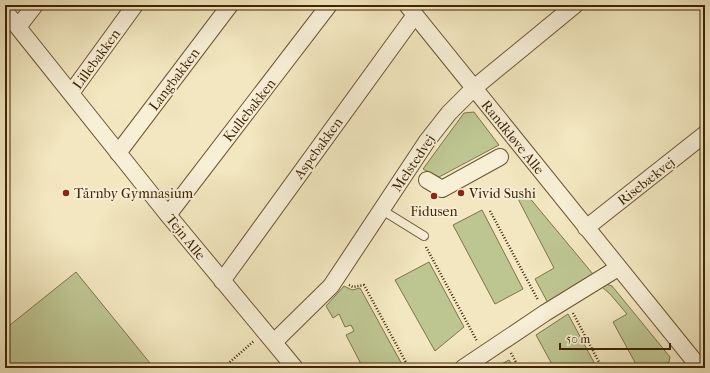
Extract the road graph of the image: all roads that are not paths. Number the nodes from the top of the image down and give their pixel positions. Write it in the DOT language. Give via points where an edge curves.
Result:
graph roads {
  1 [pos="35,5"];
  2 [pos="135,5"];
  3 [pos="230,5"];
  4 [pos="329,5"];
  5 [pos="575,5"];
  6 [pos="411,10"];
  7 [pos="5,11"];
  8 [pos="18,27"];
  9 [pos="474,88"];
  10 [pos="71,94"];
  11 [pos="705,134"];
  12 [pos="118,153"];
  13 [pos="500,157"];
  14 [pos="427,180"];
  15 [pos="382,210"];
  16 [pos="168,215"];
  17 [pos="586,228"];
  18 [pos="424,236"];
  19 [pos="618,268"];
  20 [pos="222,281"];
  21 [pos="269,337"];
  22 [pos="295,368"];
  23 [pos="463,368"];
  24 [pos="700,368"];
  1 -- 8 [label="street"];
  2 -- 10 [label="street, Lillebakken"];
  3 -- 12 [label="street, Langbakken"];
  4 -- 16 [label="street, Kullebakken"];
  5 -- 9 [label="street, Melstedvej"];
  6 -- 9 [label="street, Randkløve Alle"];
  6 -- 20 [label="street, Aspebakken"];
  7 -- 8 [label="street, Tejn Alle"];
  8 -- 10 [label="street, Tejn Alle"];
  9 -- 15 [label="street, Melstedvej" via="449,113 427,141"];
  9 -- 17 [label="street, Randkløve Alle"];
  10 -- 12 [label="street, Tejn Alle"];
  11 -- 17 [label="street, Risebækvej"];
  12 -- 16 [label="street, Tejn Alle"];
  13 -- 14 [label="street, Melstedvej" via="442,189"];
  15 -- 18 [label="lane"];
  15 -- 21 [label="street, Melstedvej" via="336,279"];
  16 -- 20 [label="street, Tejn Alle"];
  17 -- 19 [label="street, Randkløve Alle"];
  19 -- 23 [label="street"];
  19 -- 24 [label="street, Randkløve Alle"];
  20 -- 21 [label="street, Tejn Alle"];
  21 -- 22 [label="street, Tejn Alle"];
}
